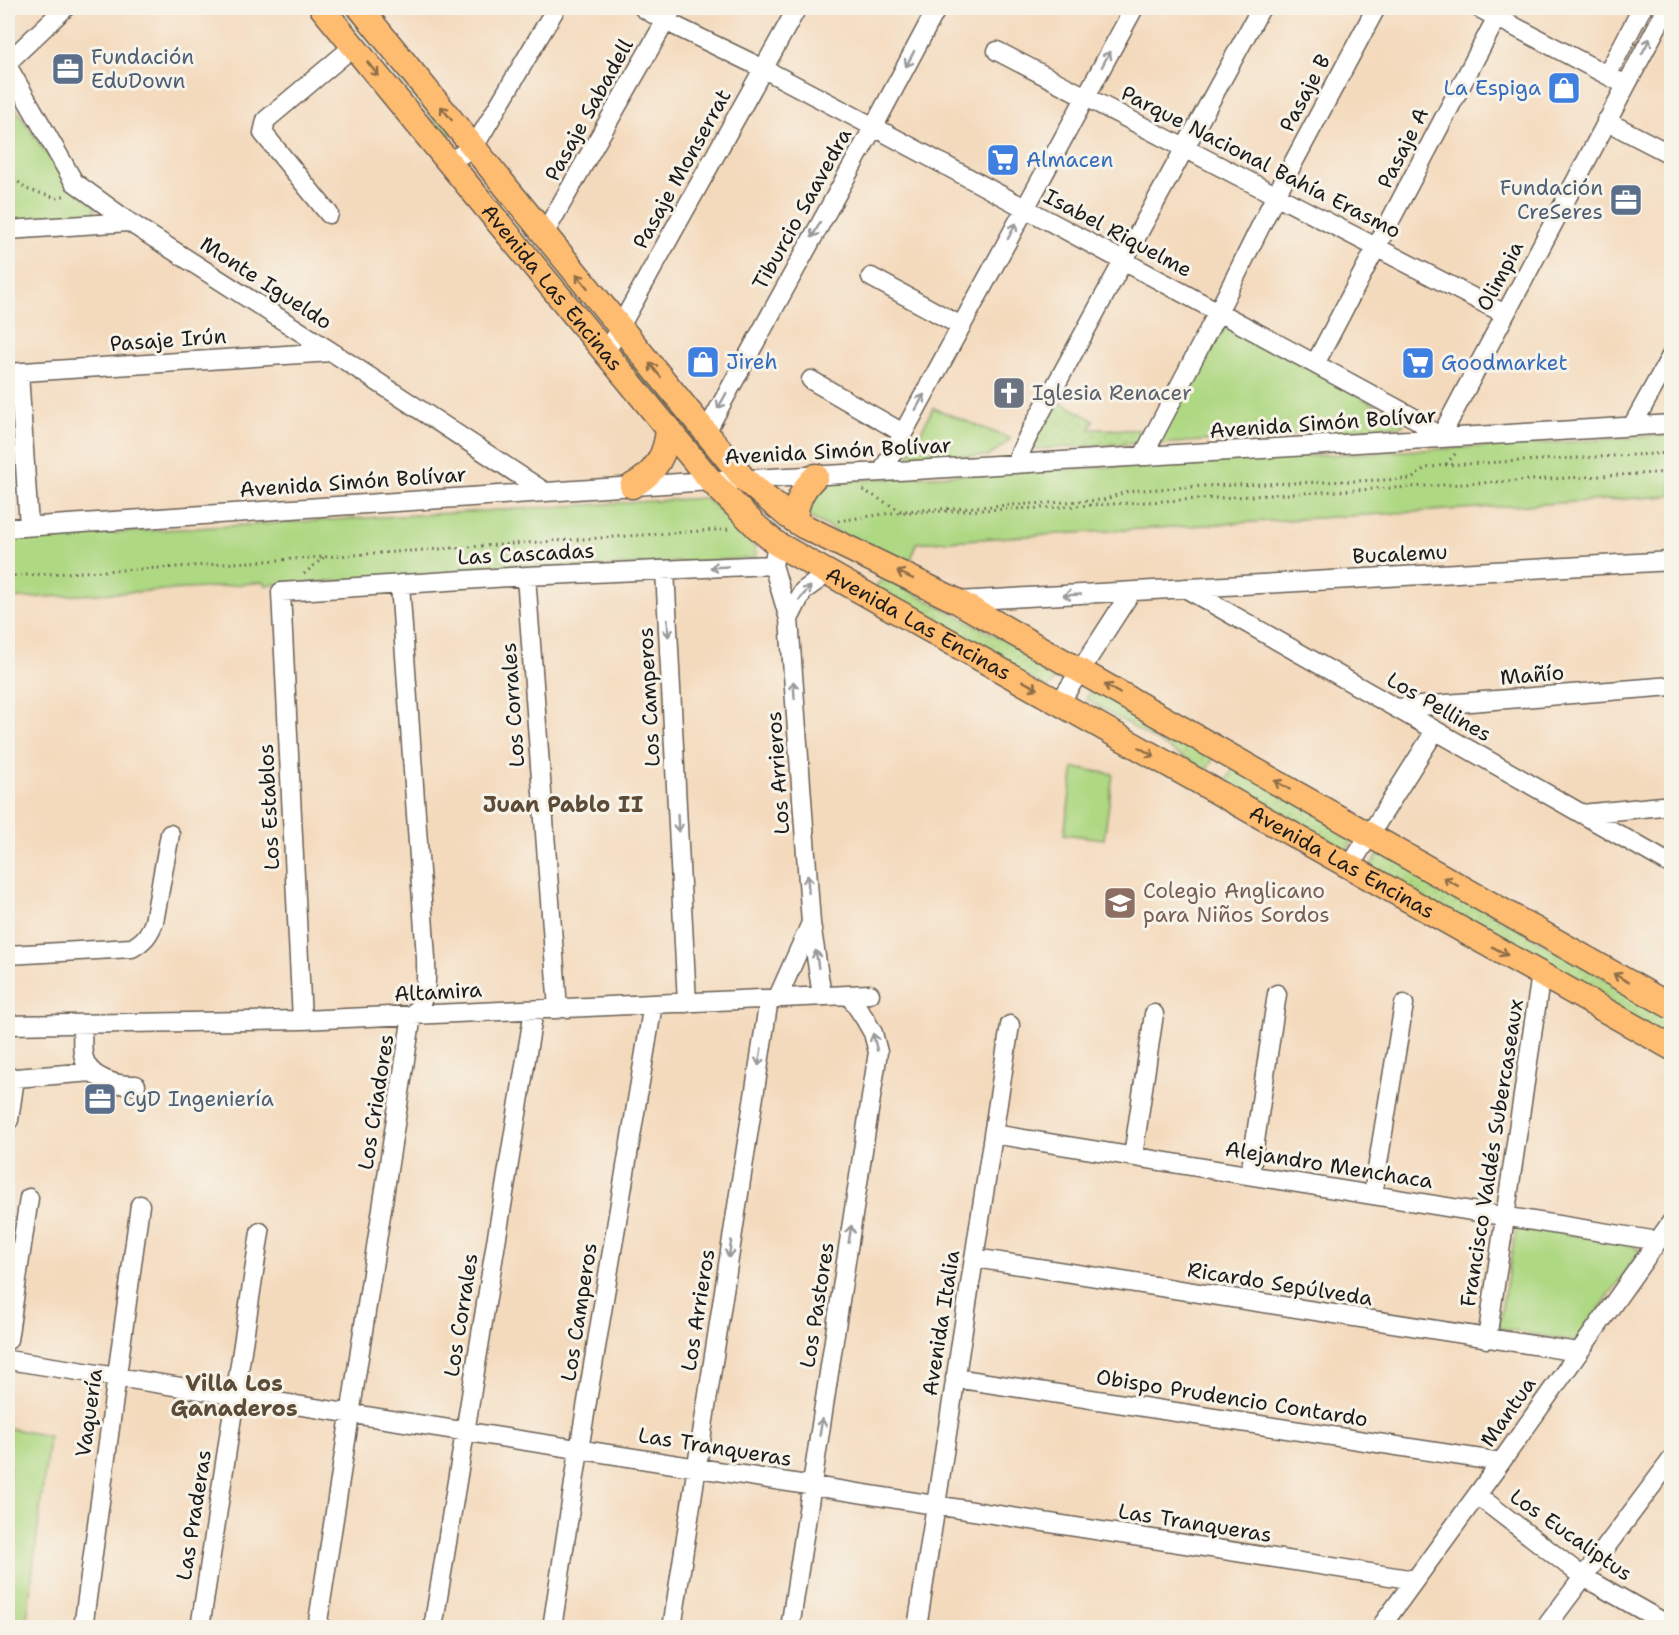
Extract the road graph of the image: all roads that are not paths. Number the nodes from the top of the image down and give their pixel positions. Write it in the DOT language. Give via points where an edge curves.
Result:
graph roads {
  1 [pos="65,8"];
  2 [pos="322,8"];
  3 [pos="360,8"];
  4 [pos="556,8"];
  5 [pos="643,8"];
  6 [pos="797,8"];
  7 [pos="937,8"];
  8 [pos="1134,8"];
  9 [pos="1261,8"];
  10 [pos="1376,8"];
  11 [pos="1479,8"];
  12 [pos="1642,8"];
  13 [pos="1667,8"];
  14 [pos="669,14"];
  15 [pos="1497,16"];
  16 [pos="354,46"];
  17 [pos="997,51"];
  18 [pos="8,62"];
  19 [pos="8,68"];
  20 [pos="764,69"];
  21 [pos="1607,75"];
  22 [pos="1626,85"];
  23 [pos="1085,97"];
  24 [pos="1606,121"];
  25 [pos="873,128"];
  26 [pos="474,147"];
  27 [pos="1186,148"];
  28 [pos="1671,155"];
  29 [pos="449,162"];
  30 [pos="1276,195"];
  31 [pos="1024,208"];
  32 [pos="329,214"];
  33 [pos="129,222"];
  34 [pos="8,230"];
  35 [pos="544,234"];
  36 [pos="1377,247"];
  37 [pos="1122,261"];
  38 [pos="871,277"];
  39 [pos="1218,312"];
  40 [pos="1505,314"];
  41 [pos="619,326"];
  42 [pos="961,326"];
  43 [pos="332,352"];
  44 [pos="606,352"];
  45 [pos="1671,354"];
  46 [pos="1315,364"];
  47 [pos="13,373"];
  48 [pos="811,380"];
  49 [pos="1671,424"];
  50 [pos="1632,426"];
  51 [pos="668,428"];
  52 [pos="706,432"];
  53 [pos="903,433"];
  54 [pos="1440,438"];
  55 [pos="1143,456"];
  56 [pos="1015,464"];
  57 [pos="882,472"];
  58 [pos="816,476"];
  59 [pos="744,479"];
  60 [pos="711,481"];
  61 [pos="632,486"];
  62 [pos="545,492"];
  63 [pos="795,521"];
  64 [pos="29,526"];
  65 [pos="8,528"];
  66 [pos="775,554"];
  67 [pos="1671,561"];
  68 [pos="665,570"];
  69 [pos="828,573"];
  70 [pos="526,576"];
  71 [pos="400,584"];
  72 [pos="1185,588"];
  73 [pos="281,592"];
  74 [pos="1131,592"];
  75 [pos="957,601"];
  76 [pos="789,619"];
  77 [pos="1080,671"];
  78 [pos="1671,686"];
  79 [pos="1060,702"];
  80 [pos="1396,708"];
  81 [pos="1435,730"];
  82 [pos="1671,805"];
  83 [pos="1582,814"];
  84 [pos="170,834"];
  85 [pos="1369,835"];
  86 [pos="1671,865"];
  87 [pos="1350,866"];
  88 [pos="811,922"];
  89 [pos="8,955"];
  90 [pos="1541,974"];
  91 [pos="870,994"];
  92 [pos="1277,994"];
  93 [pos="849,995"];
  94 [pos="822,996"];
  95 [pos="773,999"];
  96 [pos="687,1003"];
  97 [pos="653,1004"];
  98 [pos="1404,1004"];
  99 [pos="1671,1007"];
  100 [pos="558,1009"];
  101 [pos="534,1010"];
  102 [pos="1154,1014"];
  103 [pos="412,1015"];
  104 [pos="302,1020"];
  105 [pos="82,1024"];
  106 [pos="8,1025"];
  107 [pos="1010,1025"];
  108 [pos="1671,1048"];
  109 [pos="93,1072"];
  110 [pos="136,1084"];
  111 [pos="9,1120"];
  112 [pos="993,1134"];
  113 [pos="1133,1156"];
  114 [pos="1250,1175"];
  115 [pos="1373,1194"];
  116 [pos="29,1198"];
  117 [pos="140,1205"];
  118 [pos="1505,1217"];
  119 [pos="1671,1221"];
  120 [pos="260,1232"];
  121 [pos="1658,1241"];
  122 [pos="975,1258"];
  123 [pos="1487,1339"];
  124 [pos="8,1340"];
  125 [pos="1578,1352"];
  126 [pos="8,1360"];
  127 [pos="116,1377"];
  128 [pos="955,1378"];
  129 [pos="236,1395"];
  130 [pos="351,1414"];
  131 [pos="465,1431"];
  132 [pos="579,1450"];
  133 [pos="1671,1459"];
  134 [pos="1501,1462"];
  135 [pos="696,1468"];
  136 [pos="1665,1479"];
  137 [pos="812,1485"];
  138 [pos="1477,1495"];
  139 [pos="935,1505"];
  140 [pos="1582,1576"];
  141 [pos="1415,1580"];
  142 [pos="1671,1627"];
  143 [pos="83,1628"];
  144 [pos="200,1628"];
  145 [pos="317,1628"];
  146 [pos="433,1628"];
  147 [pos="552,1628"];
  148 [pos="672,1628"];
  149 [pos="790,1628"];
  150 [pos="917,1628"];
  151 [pos="1380,1628"];
  152 [pos="1545,1628"];
  1 -- 18 [label="street"];
  2 -- 16 [label="main road, Avenida Las Encinas"];
  26 -- 3 [label="main road, Avenida Las Encinas, one-way"];
  4 -- 26 [label="street"];
  5 -- 14 [label="street, Isabel Riquelme"];
  6 -- 20 [label="street, Pasaje Monserrat"];
  7 -- 25 [label="street, Tiburcio Saavedra, one-way"];
  23 -- 8 [label="street, one-way"];
  9 -- 27 [label="street"];
  10 -- 30 [label="street, Pasaje B"];
  11 -- 15 [label="street"];
  12 -- 21 [label="street"];
  22 -- 13 [label="street, Olimpia, one-way"];
  14 -- 20 [label="street, Isabel Riquelme"];
  14 -- 35 [label="street, Pasaje Sabadell"];
  15 -- 21 [label="street"];
  15 -- 36 [label="street, Pasaje A"];
  16 -- 29 [label="main road, Avenida Las Encinas, one-way"];
  16 -- 32 [label="street" via="266,120 263,133"];
  17 -- 23 [label="street, Parque Nacional Bahía Erasmo"];
  19 -- 33 [label="street, Monte Igueldo" via="74,182"];
  20 -- 25 [label="street, Isabel Riquelme"];
  20 -- 41 [label="street, Pasaje Monserrat"];
  21 -- 22 [label="street"];
  22 -- 24 [label="street, Olimpia"];
  23 -- 27 [label="street, Parque Nacional Bahía Erasmo"];
  23 -- 31 [label="street"];
  24 -- 28 [label="street"];
  24 -- 40 [label="street, Olimpia"];
  25 -- 31 [label="street, Isabel Riquelme"];
  25 -- 52 [label="street, Tiburcio Saavedra, one-way"];
  26 -- 29 [label="street"];
  26 -- 35 [label="main road, Avenida Las Encinas"];
  27 -- 30 [label="street, Parque Nacional Bahía Erasmo"];
  27 -- 37 [label="street"];
  29 -- 44 [label="main road, Avenida Las Encinas"];
  30 -- 36 [label="street, Parque Nacional Bahía Erasmo"];
  30 -- 39 [label="street, Pasaje B"];
  31 -- 37 [label="street, Isabel Riquelme"];
  42 -- 31 [label="street, one-way"];
  33 -- 34 [label="street"];
  33 -- 43 [label="street, Monte Igueldo"];
  41 -- 35 [label="main road, Avenida Las Encinas, one-way"];
  36 -- 40 [label="street, Parque Nacional Bahía Erasmo"];
  36 -- 46 [label="street, Pasaje A"];
  37 -- 39 [label="street, Isabel Riquelme"];
  37 -- 56 [label="street"];
  38 -- 42 [label="street"];
  39 -- 46 [label="street, Isabel Riquelme"];
  39 -- 55 [label="street, Pasaje B"];
  40 -- 54 [label="street, Olimpia"];
  41 -- 44 [label="street, Pasaje Monserrat"];
  52 -- 41 [label="main road, Avenida Las Encinas, one-way"];
  53 -- 42 [label="street, one-way"];
  43 -- 47 [label="street, Pasaje Irún"];
  43 -- 62 [label="street, Monte Igueldo"];
  44 -- 51 [label="main road, Avenida Las Encinas"];
  45 -- 50 [label="street"];
  46 -- 54 [label="street, Isabel Riquelme" via="1416,419"];
  47 -- 64 [label="street"];
  48 -- 53 [label="street"];
  49 -- 50 [label="street, Avenida Simón Bolívar"];
  50 -- 54 [label="street, Avenida Simón Bolívar"];
  51 -- 60 [label="main road, Avenida Las Encinas"];
  51 -- 61 [label="main road" via="657,465"];
  52 -- 59 [label="main road, Avenida Las Encinas"];
  53 -- 57 [label="street"];
  54 -- 55 [label="street, Avenida Simón Bolívar"];
  55 -- 56 [label="street, Avenida Simón Bolívar"];
  56 -- 57 [label="street, Avenida Simón Bolívar"];
  57 -- 58 [label="street, Avenida Simón Bolívar"];
  58 -- 59 [label="street, Avenida Simón Bolívar"];
  58 -- 63 [label="main road" via="798,500"];
  59 -- 60 [label="street, Avenida Simón Bolívar"];
  59 -- 63 [label="main road, Avenida Las Encinas"];
  60 -- 61 [label="street, Avenida Simón Bolívar"];
  60 -- 66 [label="main road, Avenida Las Encinas" via="757,527"];
  61 -- 62 [label="street, Avenida Simón Bolívar"];
  62 -- 64 [label="street, Avenida Simón Bolívar"];
  75 -- 63 [label="main road, Avenida Las Encinas, one-way"];
  64 -- 65 [label="street, Avenida Simón Bolívar"];
  66 -- 68 [label="street, Las Cascadas, one-way"];
  66 -- 69 [label="main road, Avenida Las Encinas"];
  66 -- 76 [label="street, Los Arrieros"];
  67 -- 72 [label="street, Bucalemu"];
  68 -- 70 [label="street, Las Cascadas"];
  68 -- 96 [label="street, Los Camperos, one-way"];
  76 -- 69 [label="street, one-way" via="803,591"];
  69 -- 79 [label="main road, Avenida Las Encinas, one-way"];
  70 -- 71 [label="street, Las Cascadas"];
  70 -- 100 [label="street, Los Corrales"];
  71 -- 73 [label="street, Las Cascadas"];
  71 -- 103 [label="street, Los Criadores" via="426,958 425,997"];
  72 -- 74 [label="street, Bucalemu"];
  72 -- 80 [label="street, Los Pellines"];
  73 -- 104 [label="street, Los Establos"];
  74 -- 75 [label="street, Bucalemu, one-way"];
  74 -- 77 [label="street"];
  75 -- 77 [label="main road, Avenida Las Encinas"];
  88 -- 76 [label="street, Los Arrieros, one-way"];
  77 -- 79 [label="street"];
  85 -- 77 [label="main road, Avenida Las Encinas, one-way"];
  78 -- 80 [label="street, Mañío"];
  79 -- 87 [label="main road, Avenida Las Encinas, one-way"];
  80 -- 81 [label="street, Los Pellines"];
  81 -- 83 [label="street, Los Pellines"];
  81 -- 85 [label="street"];
  82 -- 83 [label="street"];
  83 -- 86 [label="street, Los Pellines"];
  84 -- 89 [label="street" via="154,922 144,941 132,948"];
  85 -- 87 [label="street"];
  99 -- 85 [label="main road, Avenida Las Encinas, one-way"];
  87 -- 90 [label="main road, Avenida Las Encinas, one-way"];
  94 -- 88 [label="street, Los Arrieros, one-way"];
  88 -- 95 [label="street, Los Arrieros"];
  90 -- 108 [label="main road, Avenida Las Encinas"];
  90 -- 118 [label="street, Francisco Valdés Subercaseaux"];
  91 -- 93 [label="street, Altamira"];
  92 -- 114 [label="street"];
  93 -- 94 [label="street, Altamira"];
  137 -- 93 [label="street, Los Pastores, one-way" via="878,1052 873,1033"];
  94 -- 95 [label="street, Altamira"];
  95 -- 96 [label="street, Altamira"];
  95 -- 135 [label="street, Los Arrieros, one-way"];
  96 -- 97 [label="street, Altamira"];
  97 -- 100 [label="street, Altamira"];
  97 -- 132 [label="street, Los Camperos"];
  98 -- 115 [label="street"];
  100 -- 101 [label="street, Altamira"];
  101 -- 103 [label="street, Altamira"];
  101 -- 131 [label="street, Los Corrales"];
  102 -- 113 [label="street"];
  103 -- 104 [label="street, Altamira"];
  103 -- 130 [label="street, Los Criadores"];
  104 -- 105 [label="street, Altamira"];
  105 -- 106 [label="street, Altamira"];
  105 -- 109 [label="street" via="84,1059"];
  107 -- 112 [label="street, Avenida Italia"];
  109 -- 110 [label="street" via="108,1082"];
  109 -- 111 [label="street" via="15,1078"];
  112 -- 113 [label="street, Alejandro Menchaca"];
  112 -- 122 [label="street, Avenida Italia"];
  113 -- 114 [label="street, Alejandro Menchaca"];
  114 -- 115 [label="street, Alejandro Menchaca"];
  115 -- 118 [label="street, Alejandro Menchaca"];
  116 -- 124 [label="street"];
  117 -- 127 [label="street, Vaquería"];
  118 -- 121 [label="street, Alejandro Menchaca"];
  118 -- 123 [label="street, Francisco Valdés Subercaseaux"];
  119 -- 121 [label="street, Mantua"];
  120 -- 129 [label="street, Las Praderas"];
  121 -- 125 [label="street, Mantua"];
  122 -- 123 [label="street, Ricardo Sepúlveda"];
  122 -- 128 [label="street, Avenida Italia"];
  123 -- 125 [label="street, Ricardo Sepúlveda"];
  125 -- 134 [label="street, Mantua"];
  126 -- 127 [label="street, Las Tranqueras"];
  127 -- 129 [label="street, Las Tranqueras"];
  127 -- 143 [label="street, Vaquería"];
  128 -- 134 [label="street, Obispo Prudencio Contardo"];
  128 -- 139 [label="street, Avenida Italia"];
  129 -- 130 [label="street, Las Tranqueras"];
  129 -- 144 [label="street, Las Praderas"];
  130 -- 131 [label="street, Las Tranqueras"];
  130 -- 145 [label="street, Los Criadores"];
  131 -- 132 [label="street, Las Tranqueras"];
  131 -- 146 [label="street, Los Corrales"];
  132 -- 135 [label="street, Las Tranqueras"];
  132 -- 147 [label="street, Los Camperos"];
  133 -- 136 [label="street"];
  134 -- 138 [label="street, Mantua"];
  135 -- 137 [label="street, Las Tranqueras"];
  135 -- 148 [label="street, Los Arrieros"];
  136 -- 140 [label="street"];
  137 -- 139 [label="street, Las Tranqueras"];
  137 -- 149 [label="street, Los Pastores"];
  138 -- 140 [label="street, Los Eucaliptus"];
  138 -- 141 [label="street, Mantua"];
  139 -- 141 [label="street, Las Tranqueras"];
  139 -- 150 [label="street, Avenida Italia"];
  140 -- 142 [label="street, Los Eucaliptus"];
  140 -- 152 [label="street"];
  141 -- 151 [label="street, Mantua"];
}
